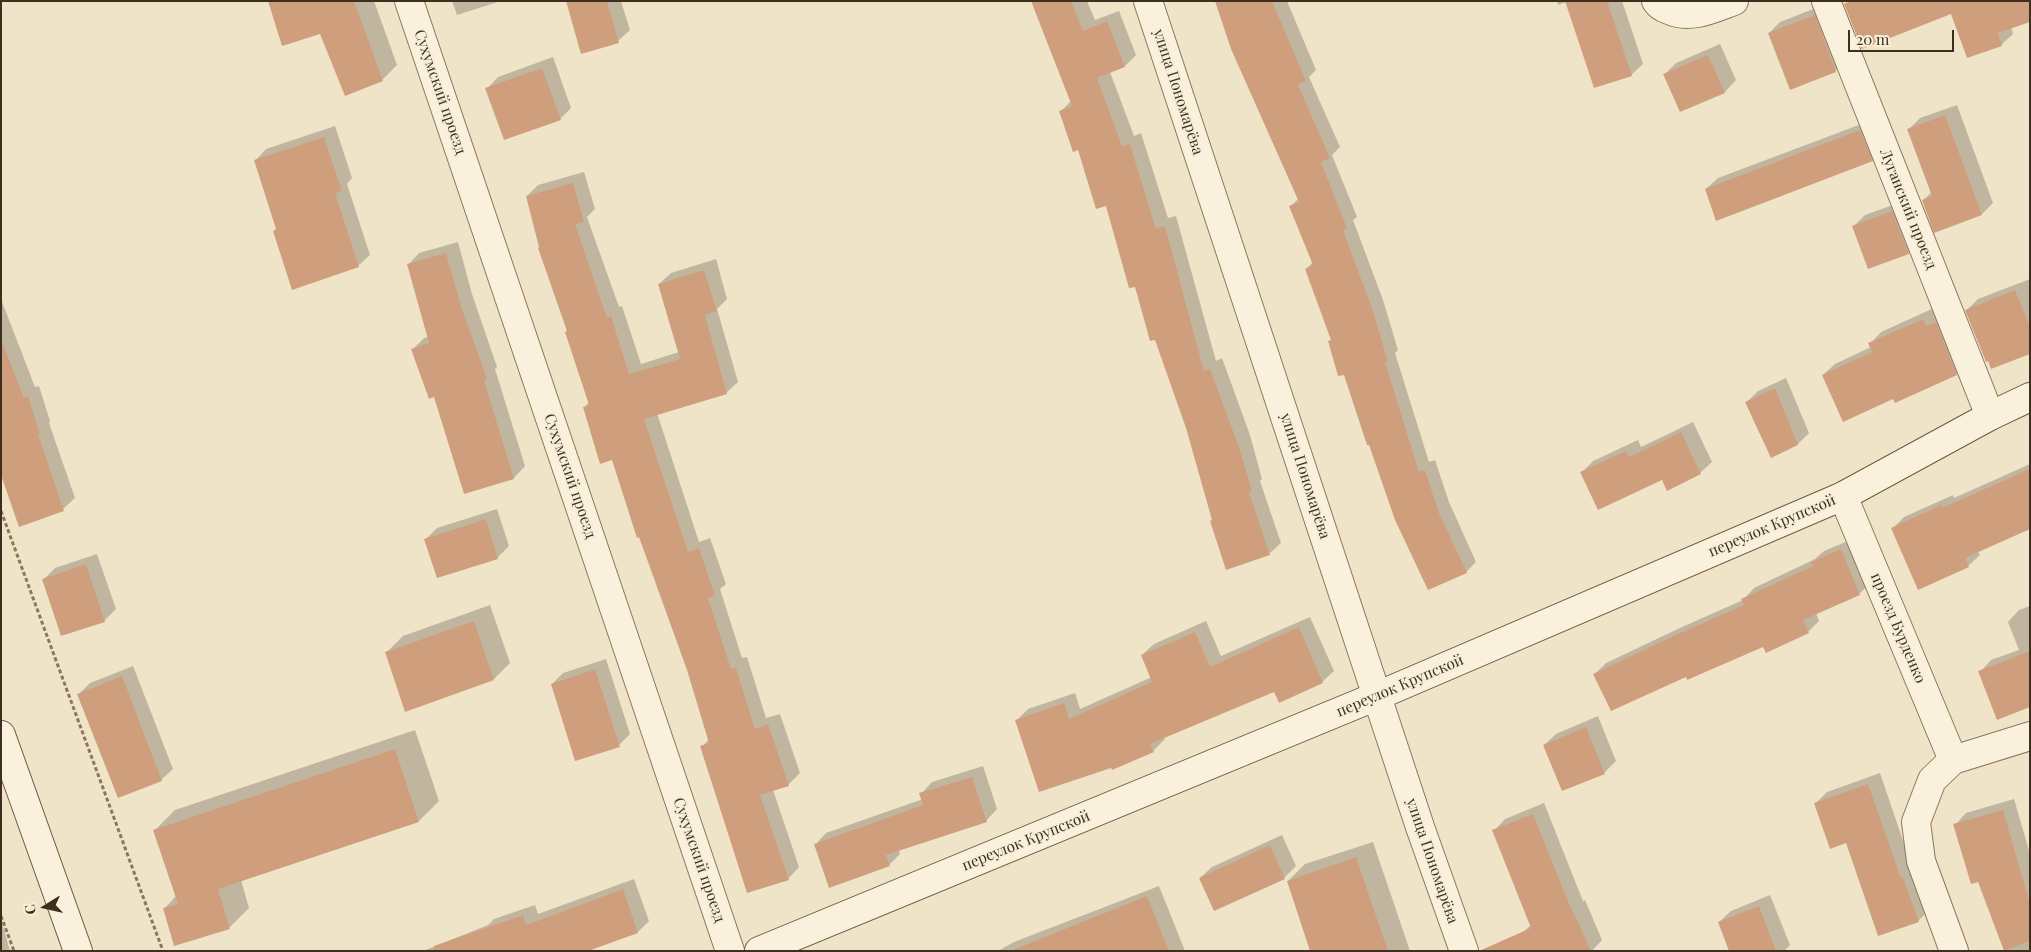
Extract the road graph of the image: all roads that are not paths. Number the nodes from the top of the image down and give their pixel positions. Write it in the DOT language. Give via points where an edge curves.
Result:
graph roads {
  1 [pos="409,1"];
  2 [pos="1148,1"];
  3 [pos="1656,1"];
  4 [pos="1734,1"];
  5 [pos="1826,1"];
  6 [pos="2030,397"];
  7 [pos="1990,416"];
  8 [pos="1843,496"];
  9 [pos="1377,696"];
  10 [pos="1,735"];
  11 [pos="2030,736"];
  12 [pos="1953,760"];
  13 [pos="773,948"];
  14 [pos="78,951"];
  15 [pos="730,951"];
  16 [pos="1464,951"];
  17 [pos="1954,951"];
  1 -- 15 [label="street, Сухумский проезд"];
  2 -- 9 [label="street, улица Пономарёва"];
  3 -- 4 [label="street" via="1659,6 1679,15 1700,13"];
  5 -- 7 [label="street, Луганский проезд"];
  6 -- 7 [label="street, переулок Крупской"];
  7 -- 8 [label="street, переулок Крупской"];
  8 -- 9 [label="street, переулок Крупской"];
  8 -- 12 [label="street, проезд Бурденко"];
  9 -- 13 [label="street, переулок Крупской"];
  9 -- 16 [label="street, улица Пономарёва"];
  10 -- 14 [label="street"];
  11 -- 12 [label="street"];
  12 -- 17 [label="street" via="1932,780 1916,822 1921,861"];
}
